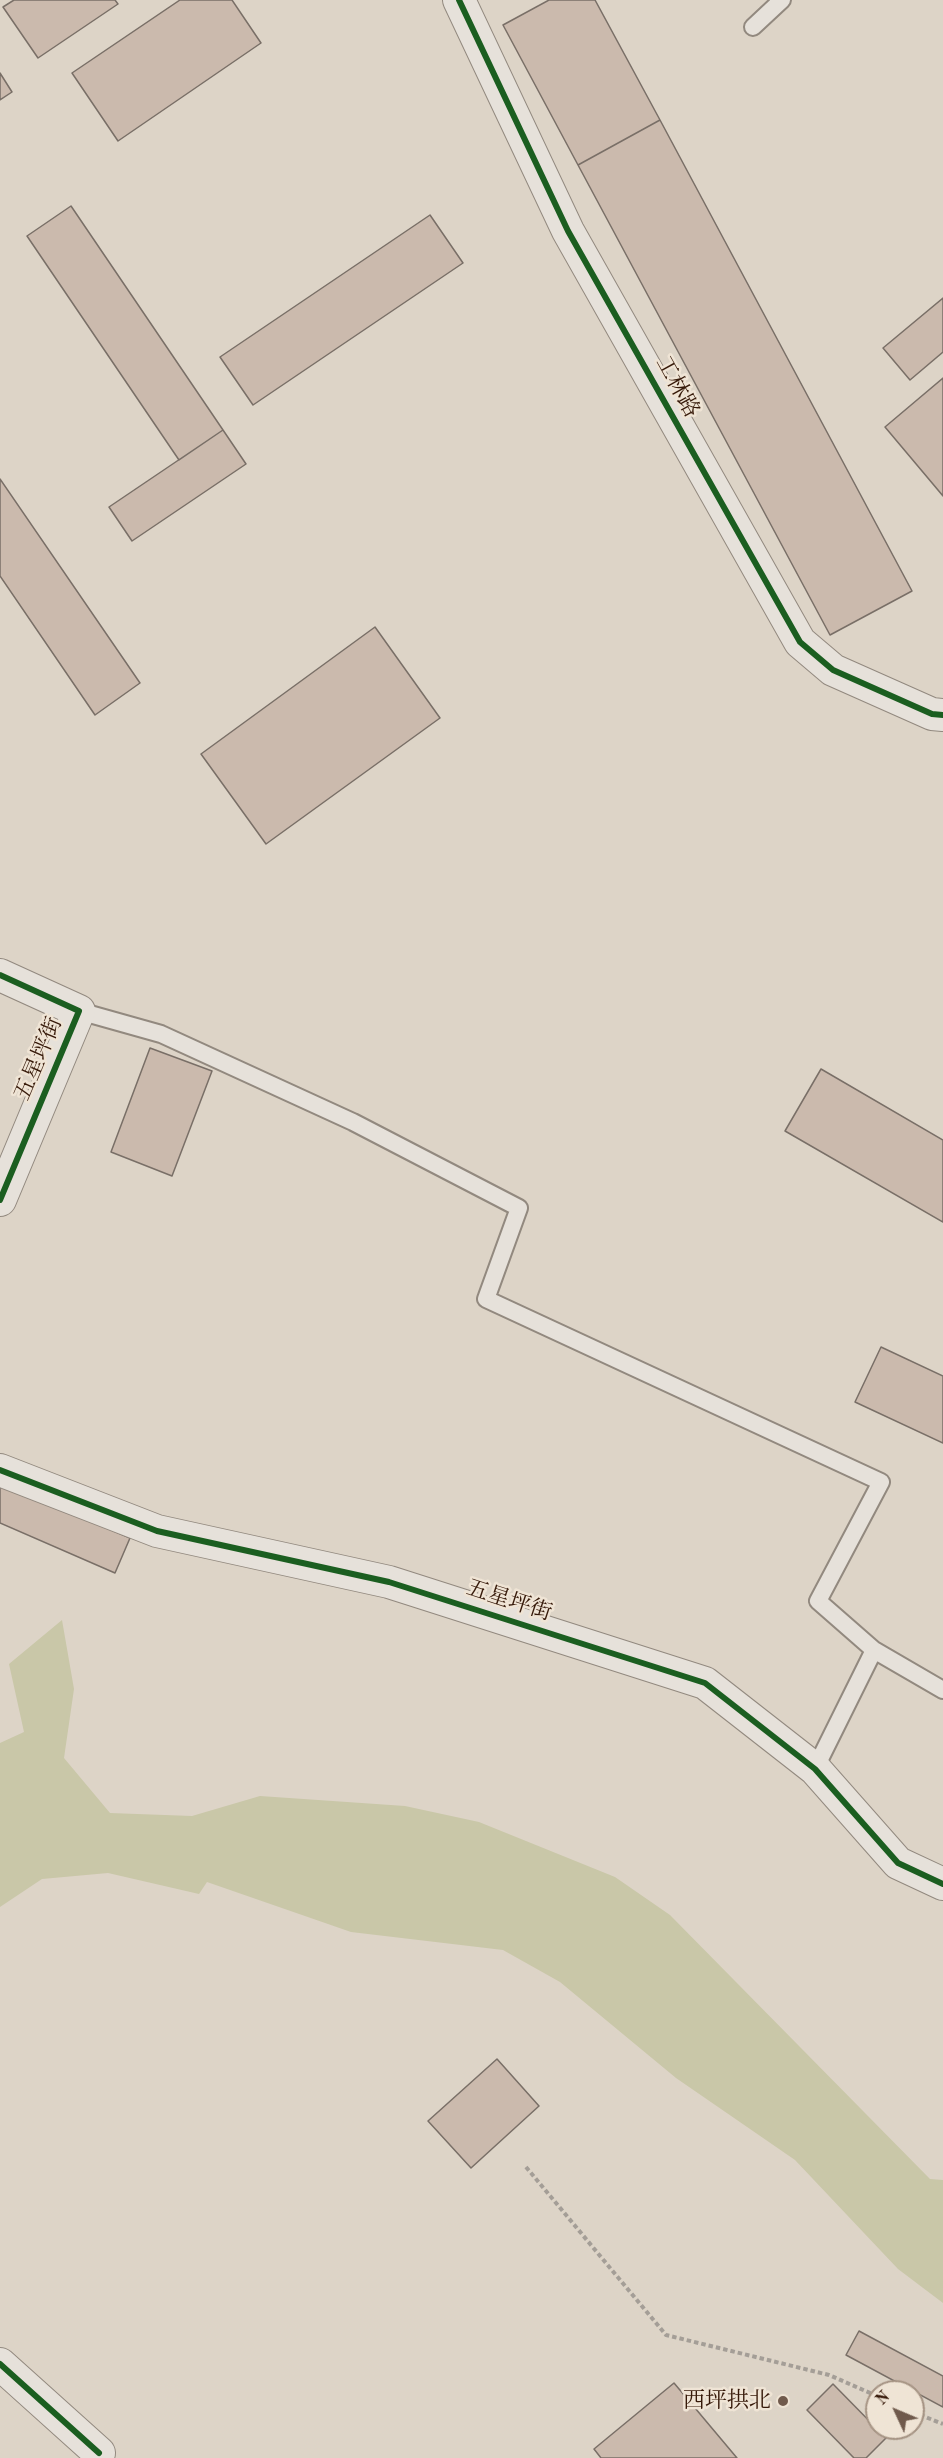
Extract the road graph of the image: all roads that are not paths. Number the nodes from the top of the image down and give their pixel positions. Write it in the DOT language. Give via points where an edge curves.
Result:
graph roads {
  1 [pos="459,0"];
  2 [pos="782,0"];
  3 [pos="753,27"];
  4 [pos="943,715"];
  5 [pos="0,975"];
  6 [pos="79,1011"];
  7 [pos="0,1200"];
  8 [pos="0,1470"];
  9 [pos="874,1650"];
  10 [pos="943,1690"];
  11 [pos="815,1769"];
  12 [pos="943,1884"];
  13 [pos="0,2364"];
  14 [pos="99,2454"];
  1 -- 4 [label="street, 工林路" via="568,231 801,642 833,670 932,714"];
  2 -- 3 [label="lane"];
  5 -- 6 [label="street, 五星坪街"];
  6 -- 7 [label="street, 五星坪街"];
  6 -- 9 [label="lane" via="161,1035 353,1122 519,1208 486,1299 881,1482 818,1601"];
  8 -- 11 [label="street, 五星坪街" via="157,1531 389,1582 705,1683"];
  9 -- 10 [label="lane"];
  9 -- 11 [label="lane"];
  11 -- 12 [label="street, 五星坪街" via="898,1863"];
  13 -- 14 [label="street"];
}
